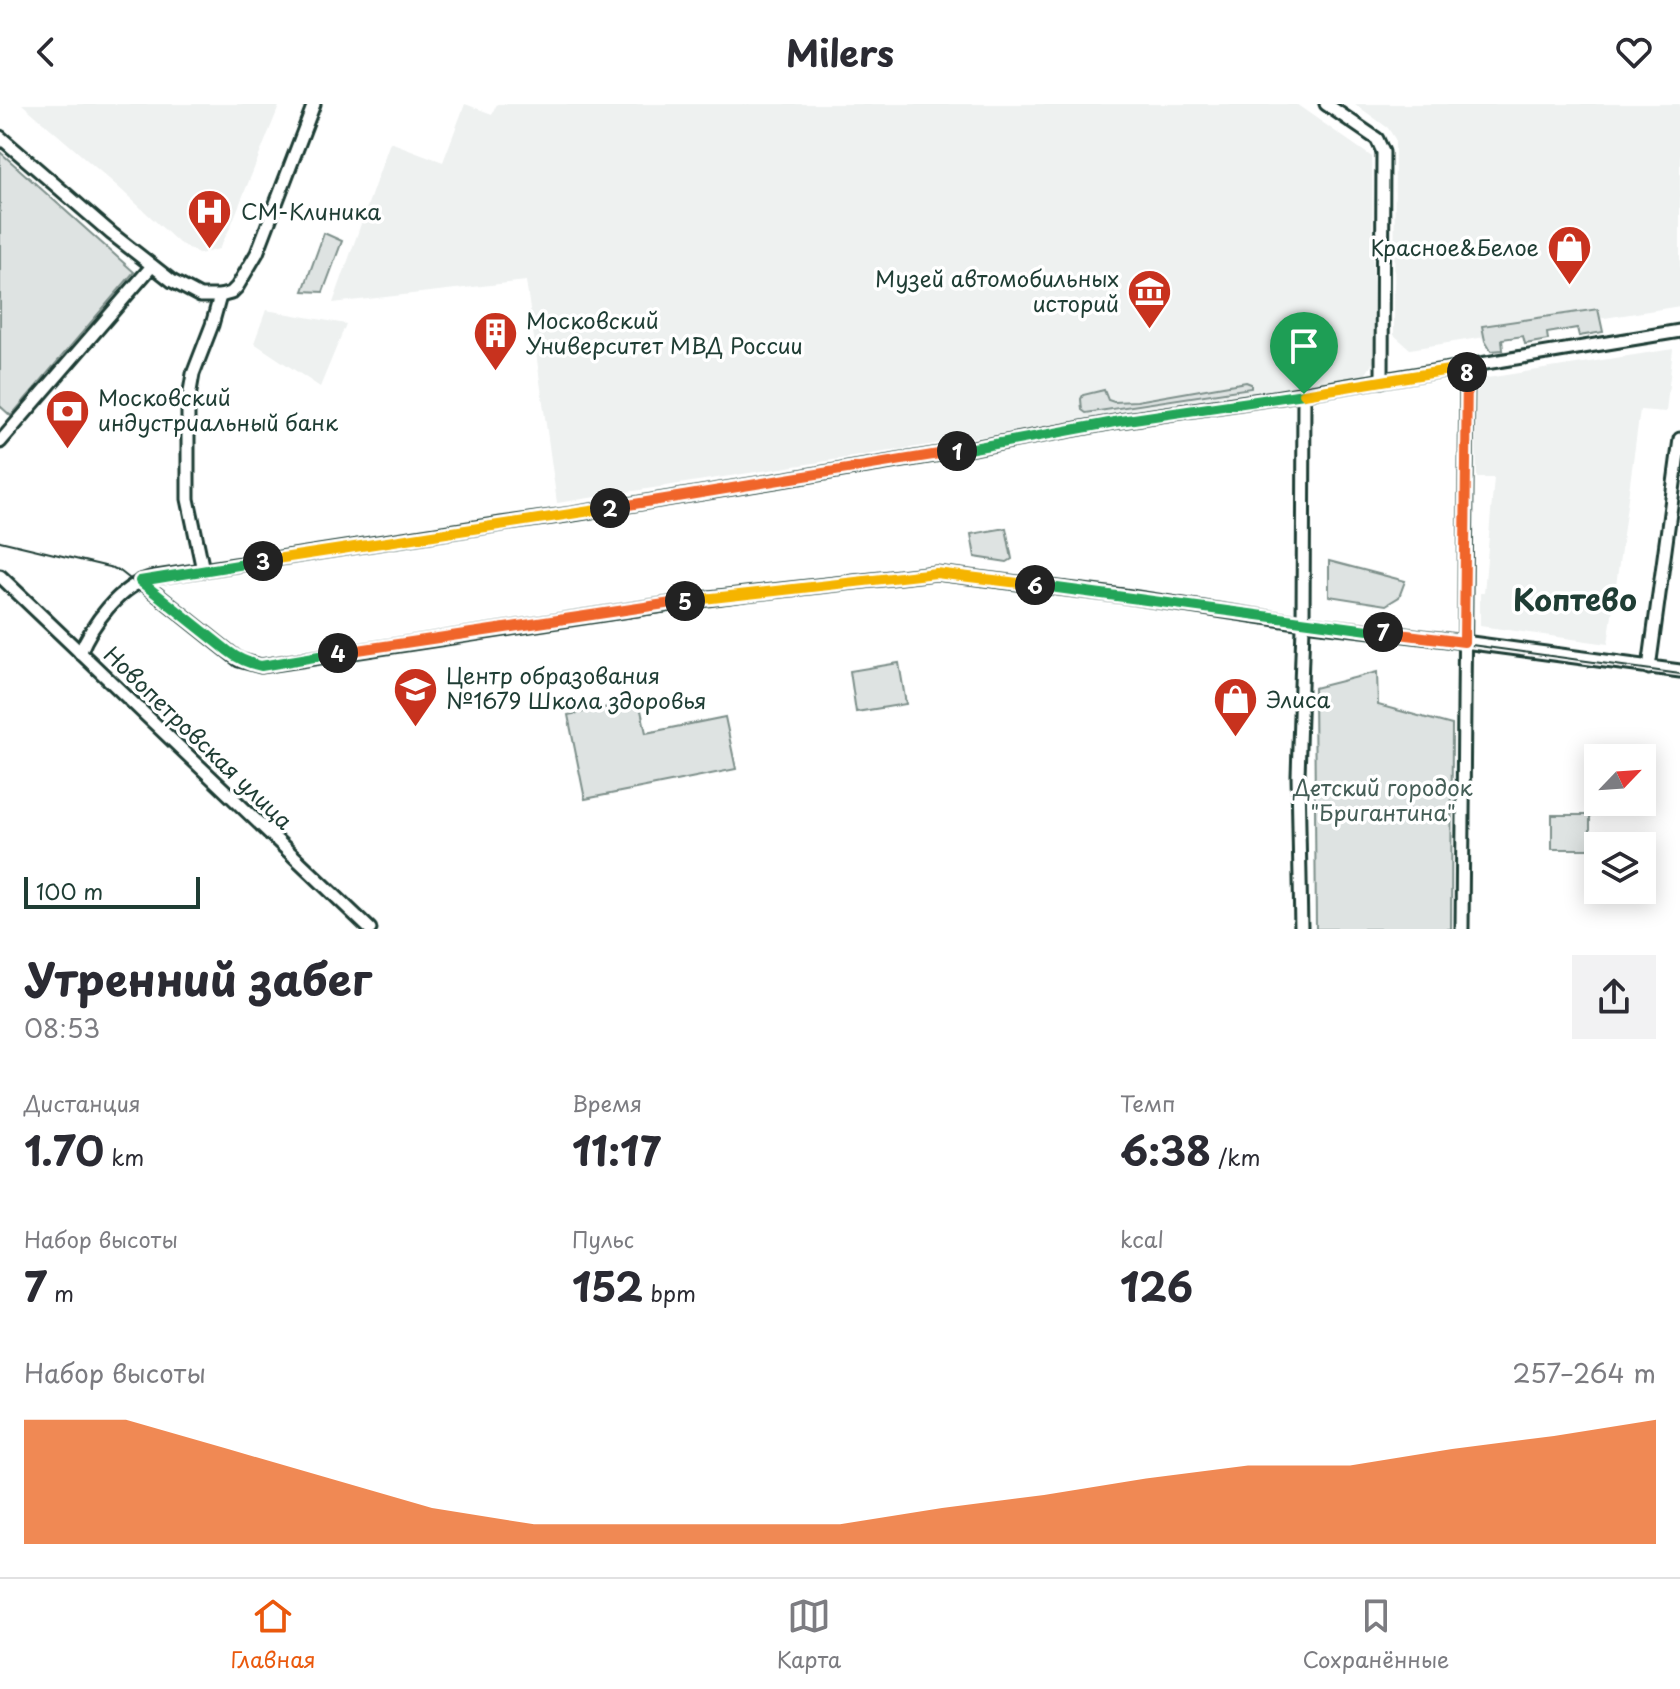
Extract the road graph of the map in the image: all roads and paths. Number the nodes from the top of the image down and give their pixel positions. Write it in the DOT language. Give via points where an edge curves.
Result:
graph roads {
  1 [pos="314,104"];
  2 [pos="1326,104"];
  3 [pos="0,137"];
  4 [pos="152,266"];
  5 [pos="220,296"];
  6 [pos="1680,331"];
  7 [pos="1467,367"];
  8 [pos="1382,381"];
  9 [pos="1304,394"];
  10 [pos="1680,439"];
  11 [pos="0,442"];
  12 [pos="203,570"];
  13 [pos="0,576"];
  14 [pos="140,581"];
  15 [pos="1303,623"];
  16 [pos="1464,642"];
  17 [pos="80,653"];
  18 [pos="1649,668"];
  19 [pos="1680,671"];
  20 [pos="370,929"];
  21 [pos="1301,929"];
  22 [pos="1462,929"];
  1 -- 5 [label="street" via="257,253 237,287"];
  2 -- 8 [label="street" via="1377,139 1383,152"];
  3 -- 4 [label="street"];
  4 -- 5 [label="street" via="186,290"];
  4 -- 11 [label="street"];
  5 -- 12 [label="street" via="188,403 188,499"];
  6 -- 7 [label="street"];
  7 -- 8 [label="street"];
  7 -- 16 [label="street"];
  8 -- 9 [label="street"];
  9 -- 12 [label="street"];
  9 -- 15 [label="street"];
  10 -- 18 [label="street"];
  12 -- 14 [label="street"];
  13 -- 17 [label="street, Новопетровская улица"];
  14 -- 15 [label="street" via="239,660 261,666 709,598 936,573"];
  14 -- 17 [label="street" via="116,600"];
  15 -- 16 [label="street"];
  15 -- 21 [label="street"];
  16 -- 18 [label="street"];
  16 -- 22 [label="street"];
  17 -- 20 [label="street, Новопетровская улица"];
  18 -- 19 [label="street"];
}
